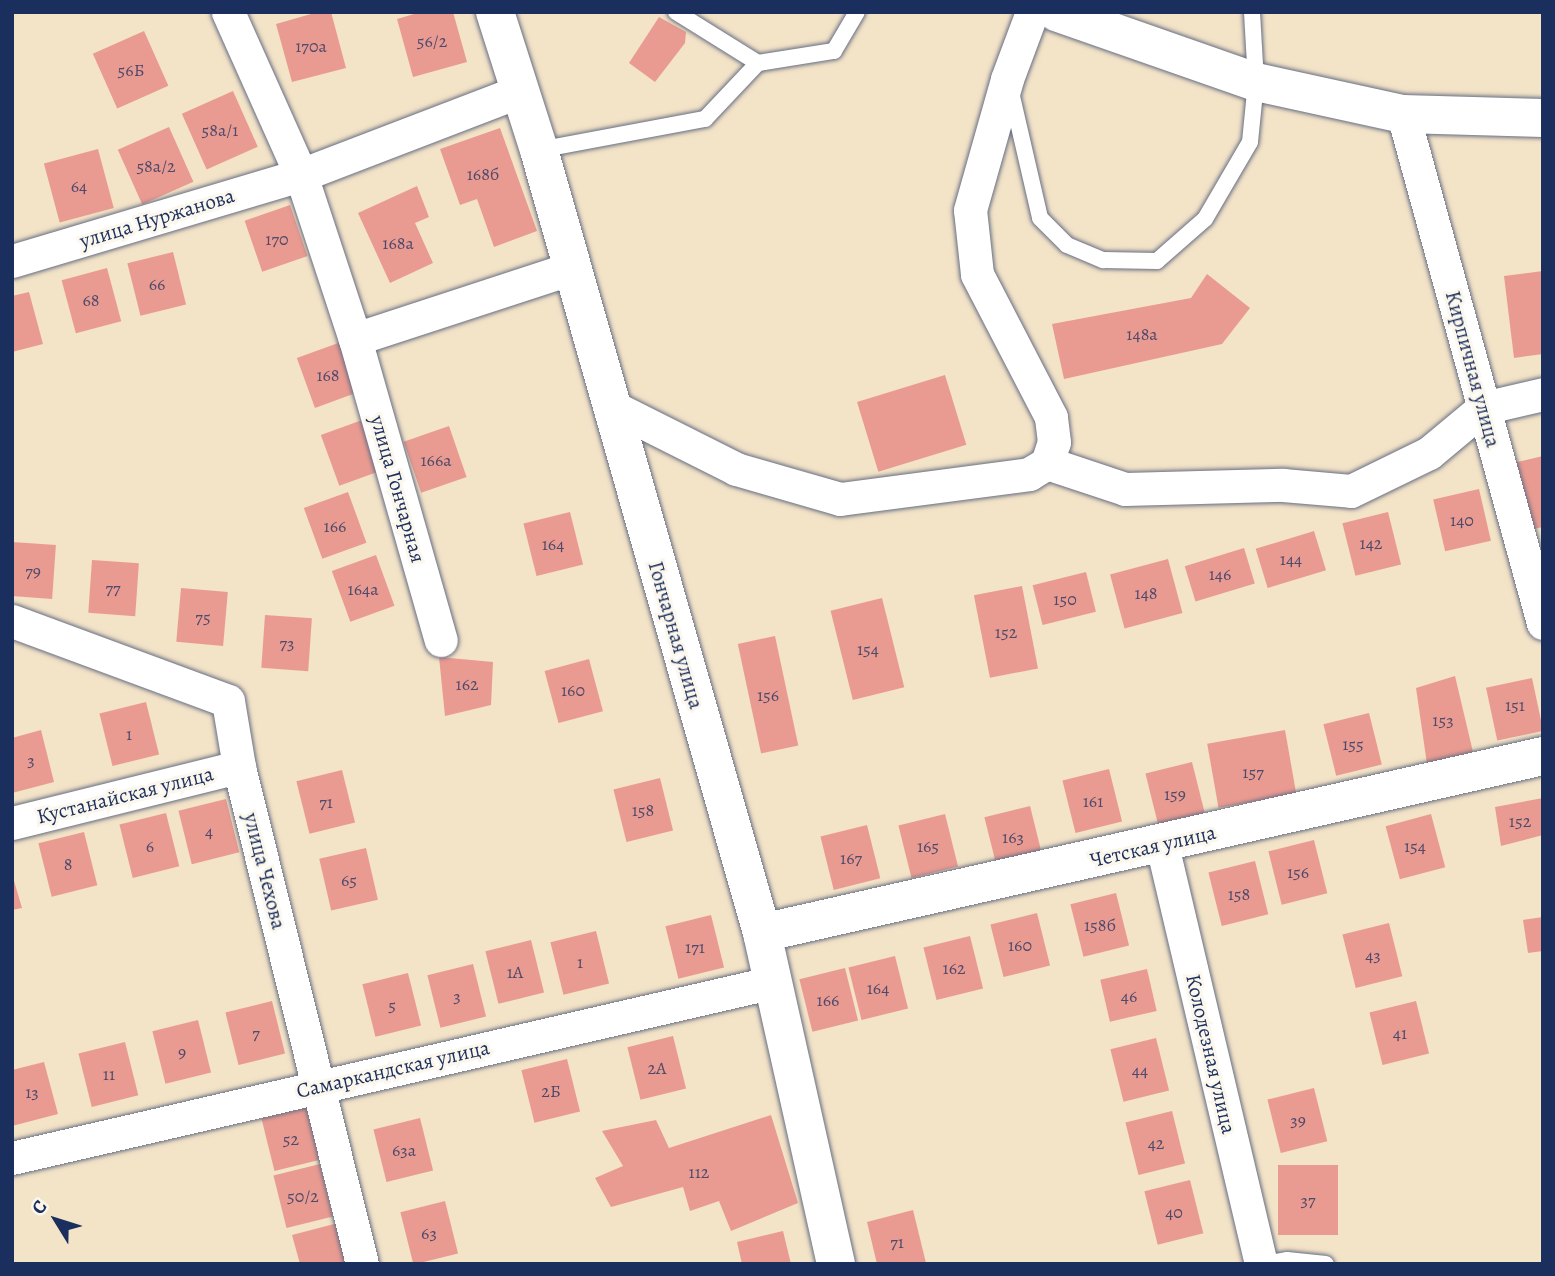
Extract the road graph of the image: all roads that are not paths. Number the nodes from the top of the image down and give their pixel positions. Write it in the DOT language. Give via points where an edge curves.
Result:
graph roads {
  1 [pos="228,12"];
  2 [pos="495,12"];
  3 [pos="676,12"];
  4 [pos="857,12"];
  5 [pos="1032,12"];
  6 [pos="1056,12"];
  7 [pos="1252,12"];
  8 [pos="758,63"];
  9 [pos="1007,79"];
  10 [pos="1256,82"];
  11 [pos="520,91"];
  12 [pos="1403,114"];
  13 [pos="1543,118"];
  14 [pos="539,150"];
  15 [pos="301,175"];
  16 [pos="12,261"];
  17 [pos="572,268"];
  18 [pos="355,339"];
  19 [pos="1543,394"];
  20 [pos="609,404"];
  21 [pos="1483,408"];
  22 [pos="1047,463"];
  23 [pos="12,621"];
  24 [pos="1543,624"];
  25 [pos="441,640"];
  26 [pos="1543,756"];
  27 [pos="239,766"];
  28 [pos="12,823"];
  29 [pos="1162,845"];
  30 [pos="762,933"];
  31 [pos="774,982"];
  32 [pos="319,1086"];
  33 [pos="12,1158"];
  34 [pos="362,1264"];
  35 [pos="836,1264"];
  36 [pos="1262,1264"];
  37 [pos="1326,1264"];
  1 -- 15 [label="street"];
  2 -- 11 [label="street, Гончарная улица"];
  3 -- 8 [label="lane"];
  4 -- 8 [label="lane" via="834,51"];
  5 -- 9 [label="street"];
  6 -- 10 [label="street"];
  7 -- 10 [label="lane"];
  8 -- 14 [label="lane" via="705,119"];
  9 -- 10 [label="lane" via="1040,218 1067,245 1103,260 1157,261 1205,219 1250,142"];
  9 -- 22 [label="street" via="970,210 977,274 1051,417 1054,442"];
  10 -- 12 [label="street"];
  11 -- 14 [label="street, Гончарная улица"];
  11 -- 15 [label="street, улица Нуржанова"];
  12 -- 13 [label="street"];
  12 -- 21 [label="street, Кирпичная улица"];
  14 -- 17 [label="street, Гончарная улица"];
  15 -- 16 [label="street, улица Нуржанова"];
  15 -- 18 [label="street, улица Гончарная"];
  17 -- 18 [label="street"];
  17 -- 20 [label="street, Гончарная улица"];
  18 -- 25 [label="street, улица Гончарная"];
  19 -- 21 [label="street"];
  20 -- 22 [label="street" via="736,469 840,499 1029,474"];
  20 -- 30 [label="street, Гончарная улица"];
  21 -- 22 [label="street" via="1429,453 1351,491 1283,485 1125,489"];
  21 -- 24 [label="street, Кирпичная улица"];
  23 -- 27 [label="street, улица Чехова" via="228,701"];
  26 -- 29 [label="street, Четская улица"];
  27 -- 28 [label="street, Кустанайская улица"];
  27 -- 32 [label="street, улица Чехова"];
  29 -- 30 [label="street, Четская улица"];
  29 -- 36 [label="street, Колодезная улица"];
  30 -- 31 [label="street, Гончарная улица"];
  31 -- 32 [label="street, Самаркандская улица"];
  31 -- 35 [label="street, Гончарная улица"];
  32 -- 33 [label="street, Самаркандская улица"];
  32 -- 34 [label="street, улица Чехова"];
  36 -- 37 [label="lane" via="1287,1260"];
}
